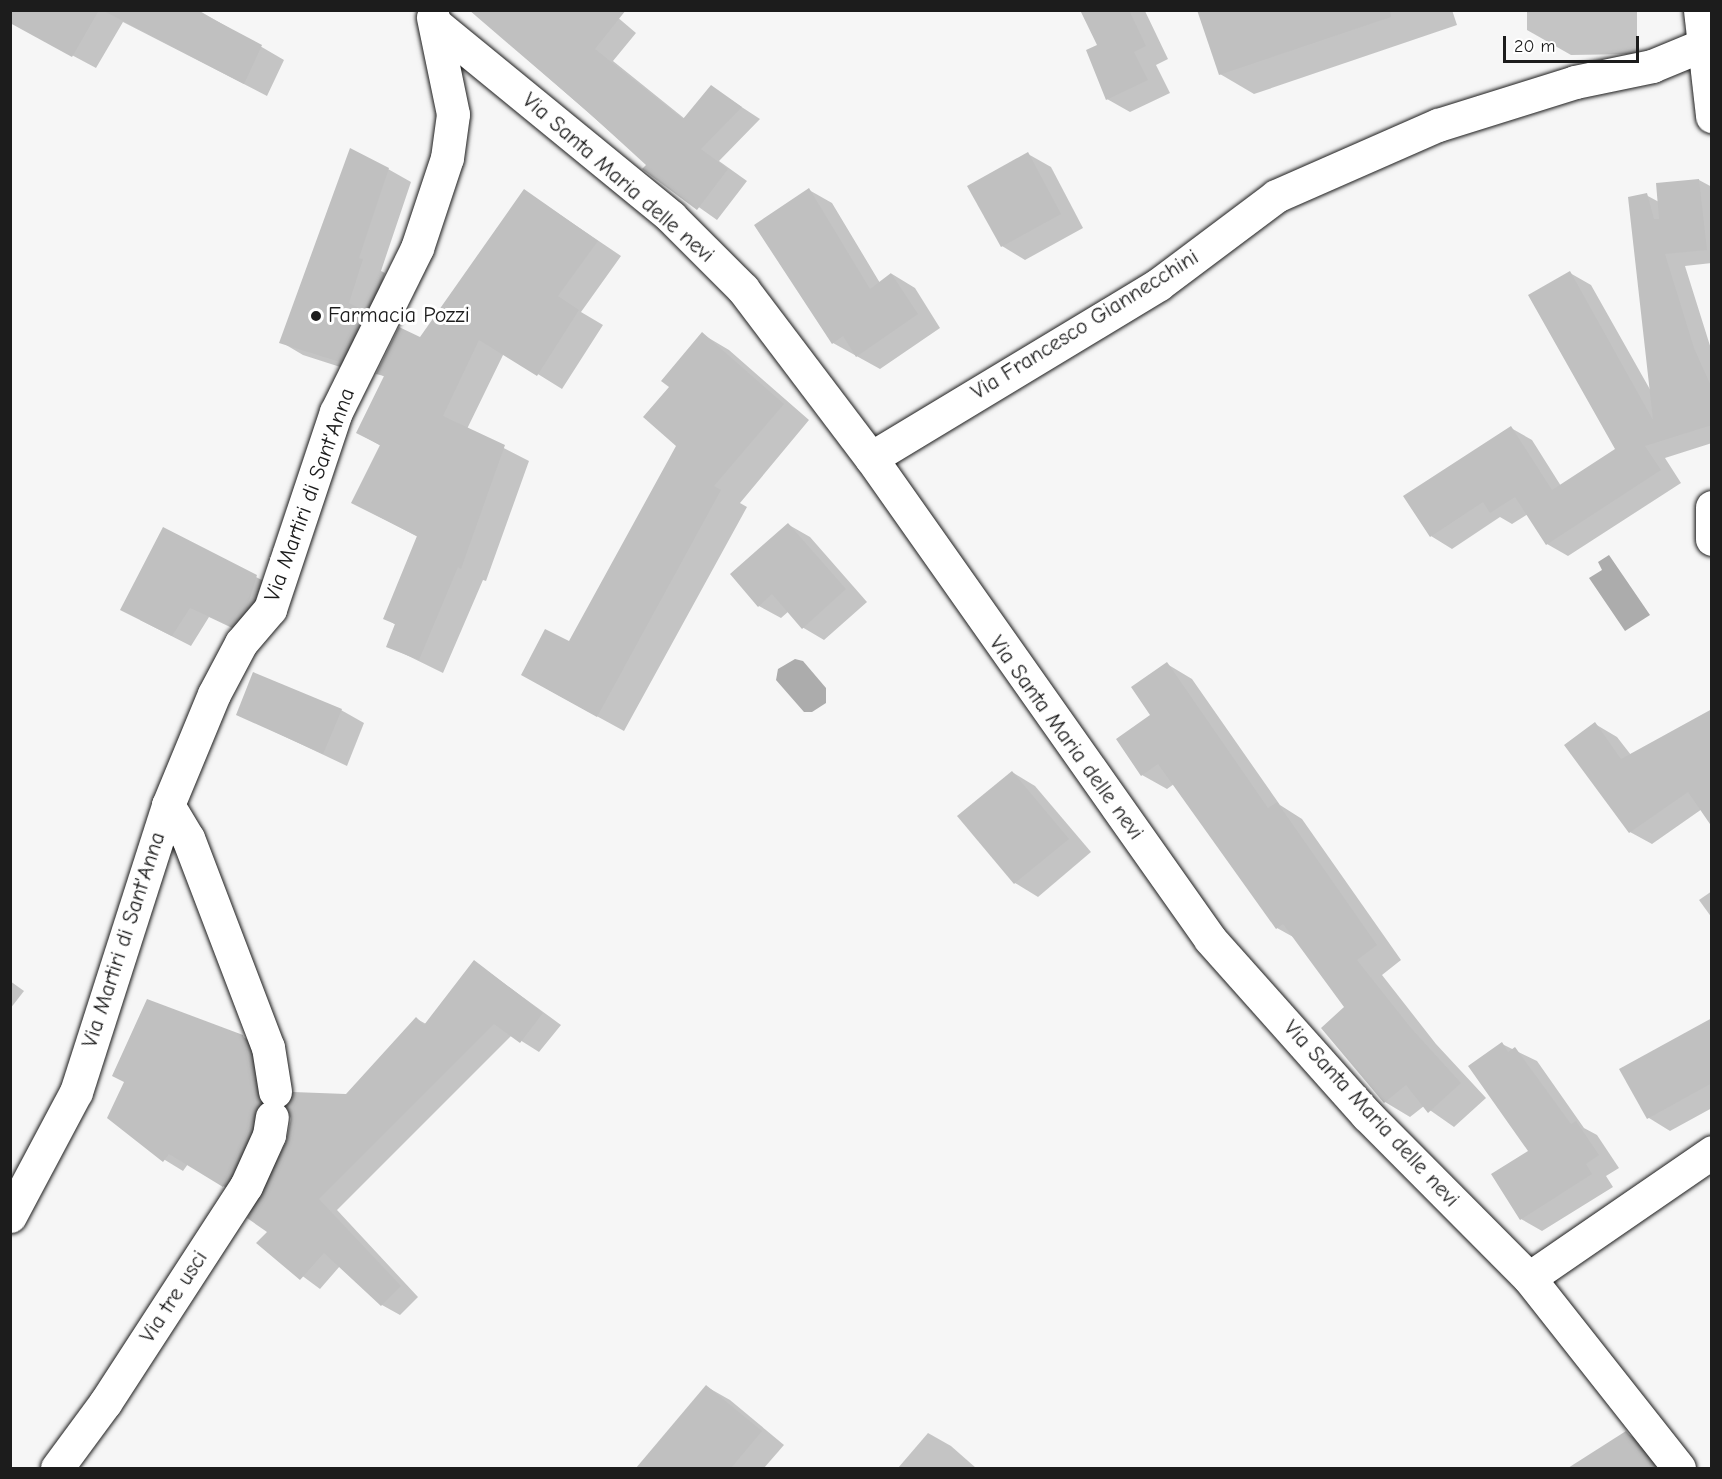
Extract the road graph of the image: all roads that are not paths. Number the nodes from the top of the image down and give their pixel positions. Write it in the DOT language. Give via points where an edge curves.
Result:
graph roads {
  1 [pos="1700,10"];
  2 [pos="434,18"];
  3 [pos="1703,45"];
  4 [pos="1712,117"];
  5 [pos="871,458"];
  6 [pos="1712,507"];
  7 [pos="1712,539"];
  8 [pos="168,805"];
  9 [pos="1712,1152"];
  10 [pos="10,1216"];
  11 [pos="1529,1278"];
  12 [pos="57,1468"];
  13 [pos="1679,1468"];
  1 -- 3 [label="street"];
  2 -- 5 [label="street, Via Santa Maria delle nevi" via="671,217 743,289"];
  2 -- 8 [label="street, Via Martiri di Sant'Anna" via="453,114 447,158 417,248 336,412 270,609 241,644 214,694"];
  3 -- 4 [label="street"];
  3 -- 5 [label="street, Via Francesco Giannecchini" via="1652,66 1575,82 1438,125 1276,196 1159,284"];
  5 -- 11 [label="street, Via Santa Maria delle nevi" via="1210,939 1367,1115"];
  6 -- 7 [label="street"];
  8 -- 10 [label="street, Via Martiri di Sant'Anna" via="76,1092"];
  8 -- 12 [label="street, Via tre usci" via="188,838 268,1047 274,1104 269,1135 246,1186 105,1403"];
  9 -- 11 [label="street"];
  11 -- 13 [label="street, Via Santa Maria delle nevi"];
}
